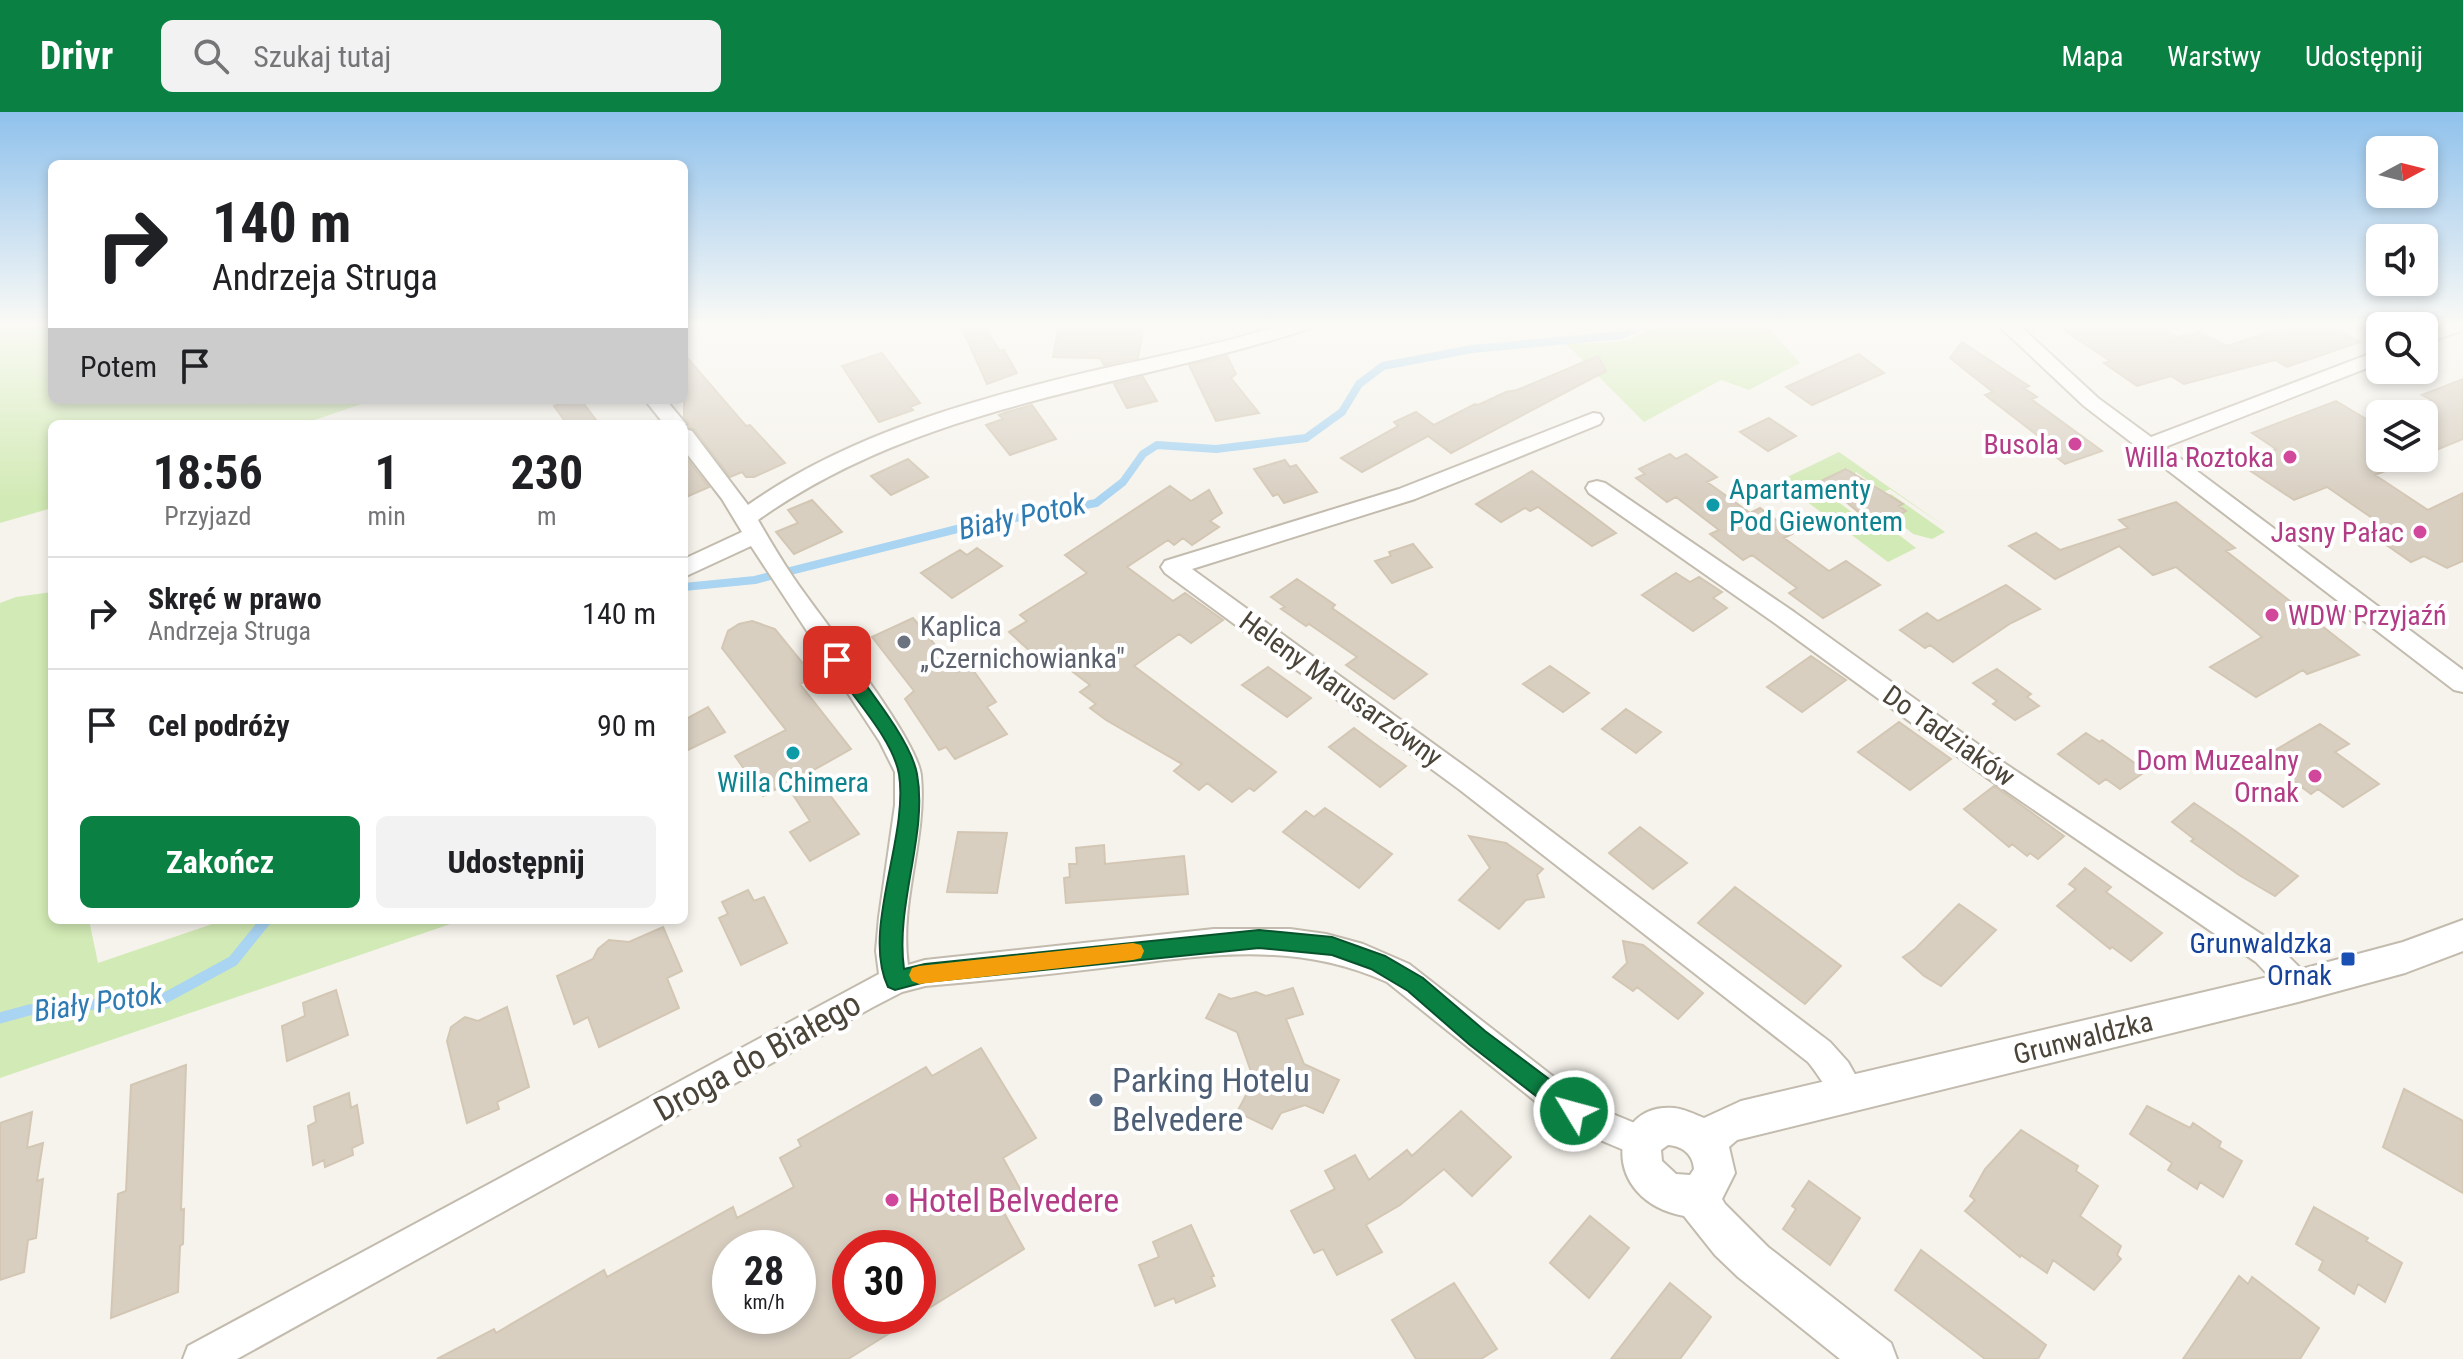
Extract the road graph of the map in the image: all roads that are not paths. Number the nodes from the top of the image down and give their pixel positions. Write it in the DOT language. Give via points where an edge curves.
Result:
graph roads {
  1 [pos="1074,382"];
  2 [pos="2070,382"];
  3 [pos="2313,382"];
  4 [pos="658,404"];
  5 [pos="1593,419"];
  6 [pos="672,420"];
  7 [pos="688,441"];
  8 [pos="2151,445"];
  9 [pos="1597,488"];
  10 [pos="749,527"];
  11 [pos="688,566"];
  12 [pos="2463,683"];
  13 [pos="2463,935"];
  14 [pos="895,981"];
  15 [pos="2298,986"];
  16 [pos="1850,1094"];
  17 [pos="1643,1142"];
  18 [pos="1704,1142"];
  19 [pos="1695,1196"];
  20 [pos="201,1359"];
  21 [pos="1875,1359"];
  1 -- 10 [label="street" via="961,413 827,466 789,487"];
  2 -- 8 [label="street"];
  3 -- 8 [label="street"];
  4 -- 6 [label="street"];
  5 -- 16 [label="street, Heleny Marusarzówny" via="1407,494 1173,567 1469,783 1819,1052"];
  7 -- 10 [label="street"];
  8 -- 12 [label="street"];
  9 -- 15 [label="street, Do Tadziaków" via="1995,770 2266,953"];
  10 -- 11 [label="street"];
  10 -- 14 [label="street" via="891,737 908,772 909,805 893,917"];
  13 -- 15 [label="street, Grunwaldzka"];
  14 -- 17 [label="street, Droga do Białego" via="925,973 1259,939 1332,946 1398,973 1574,1111"];
  14 -- 20 [label="street, Droga do Białego"];
  15 -- 16 [label="street, Grunwaldzka"];
  16 -- 18 [label="street, Grunwaldzka" via="1741,1120"];
  17 -- 18 [label="street" via="1667,1126 1687,1129"];
  17 -- 19 [label="street" via="1641,1158 1653,1182 1669,1193"];
  18 -- 19 [label="street" via="1714,1157 1715,1173 1709,1187"];
  19 -- 21 [label="street" via="1735,1245"];
}
